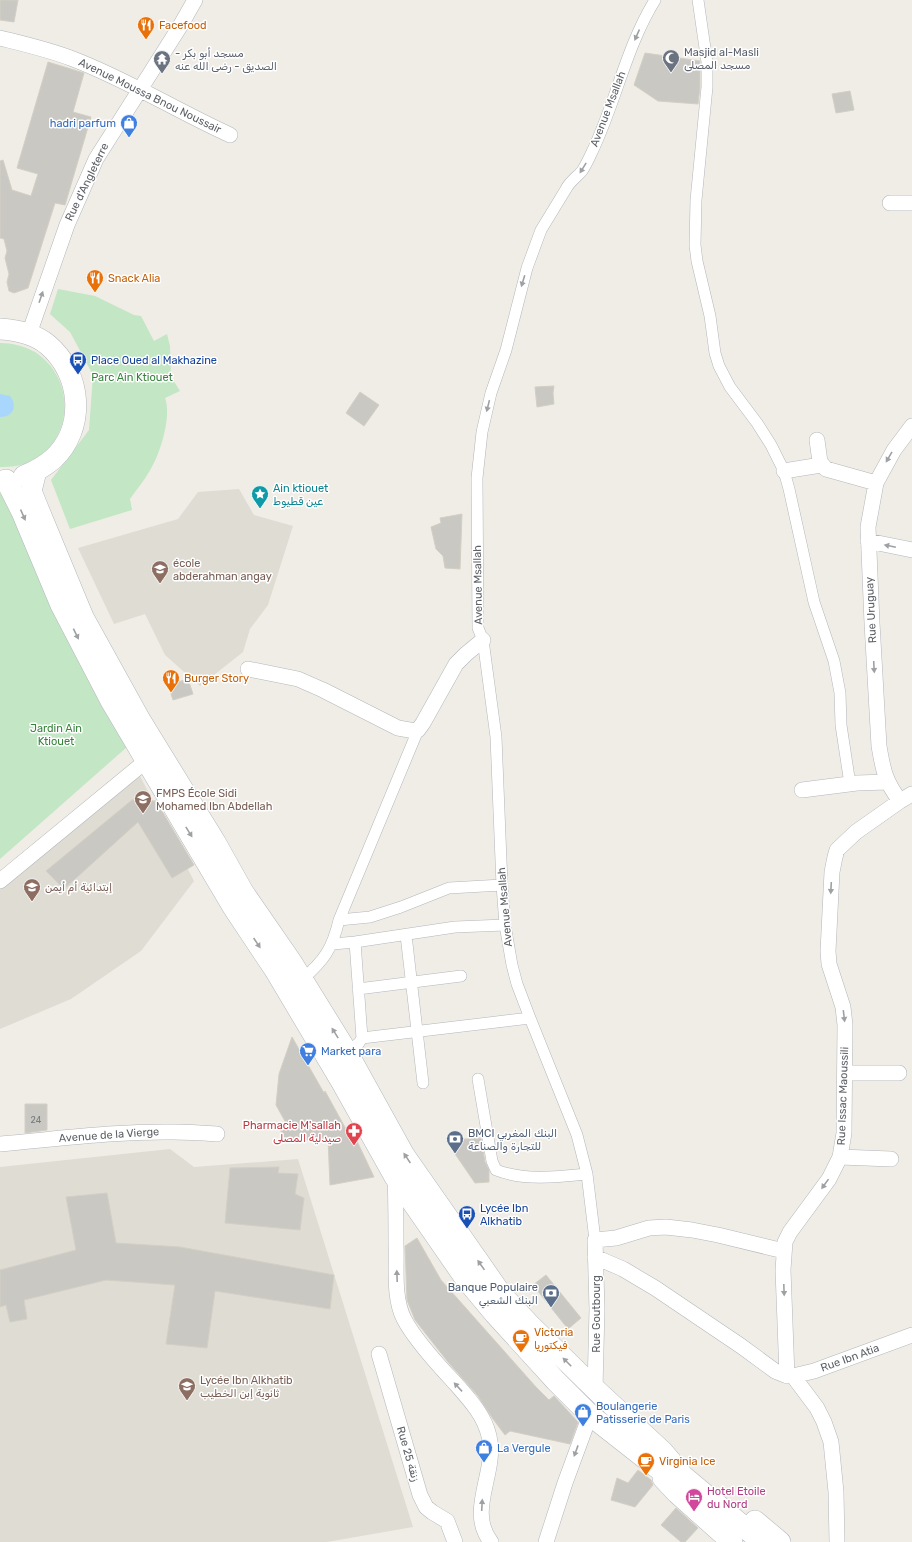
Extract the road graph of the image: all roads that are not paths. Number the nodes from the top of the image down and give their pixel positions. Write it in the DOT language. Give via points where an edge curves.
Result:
graph roads {
  1 [pos="195,0"];
  2 [pos="655,0"];
  3 [pos="698,0"];
  4 [pos="0,38"];
  5 [pos="140,90"];
  6 [pos="230,135"];
  7 [pos="890,203"];
  8 [pos="912,204"];
  9 [pos="0,329"];
  10 [pos="29,334"];
  11 [pos="912,426"];
  12 [pos="817,440"];
  13 [pos="821,465"];
  14 [pos="36,471"];
  15 [pos="784,471"];
  16 [pos="3,480"];
  17 [pos="876,482"];
  18 [pos="868,541"];
  19 [pos="912,550"];
  20 [pos="483,640"];
  21 [pos="248,669"];
  22 [pos="418,730"];
  23 [pos="146,761"];
  24 [pos="887,782"];
  25 [pos="850,784"];
  26 [pos="802,790"];
  27 [pos="906,797"];
  28 [pos="0,881"];
  29 [pos="502,886"];
  30 [pos="339,920"];
  31 [pos="505,925"];
  32 [pos="406,934"];
  33 [pos="354,942"];
  34 [pos="333,944"];
  35 [pos="461,976"];
  36 [pos="302,980"];
  37 [pos="411,983"];
  38 [pos="358,989"];
  39 [pos="530,1018"];
  40 [pos="417,1032"];
  41 [pos="362,1038"];
  42 [pos="348,1052"];
  43 [pos="845,1073"];
  44 [pos="899,1073"];
  45 [pos="478,1079"];
  46 [pos="423,1083"];
  47 [pos="217,1134"];
  48 [pos="0,1144"];
  49 [pos="840,1157"];
  50 [pos="891,1159"];
  51 [pos="587,1174"];
  52 [pos="395,1177"];
  53 [pos="595,1240"];
  54 [pos="784,1251"];
  55 [pos="596,1257"];
  56 [pos="912,1335"];
  57 [pos="379,1354"];
  58 [pos="790,1376"];
  59 [pos="595,1389"];
  60 [pos="590,1415"];
  61 [pos="659,1459"];
  62 [pos="455,1542"];
  63 [pos="491,1542"];
  64 [pos="546,1542"];
  65 [pos="732,1542"];
  66 [pos="749,1542"];
  67 [pos="762,1542"];
  68 [pos="780,1542"];
  69 [pos="838,1542"];
  1 -- 5 [label="street, Rue d'Angleterre"];
  2 -- 20 [label="street, Avenue Msallah, one-way" via="628,56 603,128 591,153 582,171 568,184 541,230 522,284 506,350 492,393 482,432 477,478 478,628"];
  3 -- 15 [label="street" via="708,87 696,200 697,261 720,369 730,387 767,437"];
  4 -- 5 [label="street, Avenue Moussa Bnou Noussair" via="73,59"];
  5 -- 6 [label="street, Avenue Moussa Bnou Noussair"];
  10 -- 5 [label="street, Rue d'Angleterre, one-way" via="66,225 96,159"];
  7 -- 8 [label="street"];
  9 -- 10 [label="main road"];
  10 -- 14 [label="main road" via="48,345 63,360 72,379 76,400 74,422 66,442 53,459"];
  11 -- 17 [label="street, Rue Uruguay, one-way" via="894,450"];
  12 -- 13 [label="street"];
  13 -- 15 [label="street"];
  13 -- 17 [label="street" via="831,471"];
  14 -- 16 [label="main road" via="22,477"];
  14 -- 36 [label="main road" via="31,491 83,617 140,720 243,892"];
  15 -- 25 [label="street" via="814,602 834,661"];
  16 -- 23 [label="main road, one-way" via="22,512 80,644"];
  17 -- 18 [label="street, Rue Uruguay" via="869,513"];
  19 -- 18 [label="street, one-way"];
  18 -- 24 [label="street, Rue Uruguay, one-way" via="877,723"];
  20 -- 22 [label="street" via="456,664"];
  20 -- 29 [label="street, Avenue Msallah" via="496,738"];
  21 -- 22 [label="street" via="298,679 398,728"];
  22 -- 30 [label="street"];
  23 -- 28 [label="street"];
  23 -- 52 [label="main road, one-way" via="233,907 279,977"];
  24 -- 25 [label="street"];
  24 -- 27 [label="street, Rue Uruguay"];
  25 -- 26 [label="street"];
  27 -- 43 [label="street, Rue Issac Maoussili, one-way" via="856,832 837,850 832,872 828,951 829,964 843,1007"];
  29 -- 30 [label="street" via="449,888 370,917"];
  29 -- 31 [label="street, Avenue Msallah"];
  30 -- 34 [label="street"];
  31 -- 32 [label="street" via="455,927"];
  31 -- 39 [label="street, Avenue Msallah" via="517,984"];
  32 -- 33 [label="street"];
  32 -- 37 [label="street"];
  33 -- 34 [label="street"];
  33 -- 38 [label="street"];
  34 -- 36 [label="street" via="319,964"];
  35 -- 37 [label="street"];
  42 -- 36 [label="main road, one-way"];
  37 -- 38 [label="street"];
  37 -- 40 [label="street"];
  38 -- 41 [label="street"];
  39 -- 40 [label="street"];
  39 -- 51 [label="street, Avenue Msallah" via="577,1135"];
  40 -- 41 [label="street"];
  40 -- 46 [label="street"];
  41 -- 42 [label="street"];
  59 -- 42 [label="main road, one-way" via="501,1294 404,1155"];
  43 -- 44 [label="street"];
  43 -- 49 [label="street, Rue Issac Maoussili" via="844,1133"];
  45 -- 51 [label="street" via="490,1150 496,1170 545,1177"];
  47 -- 48 [label="street, Avenue de la Vierge" via="148,1132"];
  49 -- 50 [label="street"];
  49 -- 54 [label="street, Rue Issac Maoussili, one-way" via="829,1178 790,1232"];
  51 -- 53 [label="street, Avenue Msallah"];
  52 -- 60 [label="main road" via="465,1278 556,1381"];
  63 -- 52 [label="street, one-way" via="483,1528 481,1516 482,1496 490,1463 490,1438 485,1423 469,1398 414,1335 400,1307 397,1286"];
  53 -- 54 [label="street" via="616,1238 649,1228 666,1227 718,1235"];
  53 -- 55 [label="street, Rue Goutbourg"];
  54 -- 58 [label="street, Rue Issac Maoussili, one-way"];
  55 -- 58 [label="street" via="655,1288 775,1371"];
  55 -- 59 [label="street, Rue Goutbourg"];
  56 -- 58 [label="street, Rue Ibn Atia" via="814,1371"];
  57 -- 62 [label="street, Rue 25 زنقة" via="420,1496 432,1512 447,1521"];
  58 -- 69 [label="street" via="816,1408 831,1442"];
  59 -- 61 [label="main road"];
  60 -- 61 [label="main road"];
  60 -- 64 [label="street, one-way"];
  61 -- 65 [label="main road" via="671,1486"];
  61 -- 66 [label="main road"];
  61 -- 67 [label="main road" via="678,1471"];
  61 -- 68 [label="main road" via="705,1481"];
}
